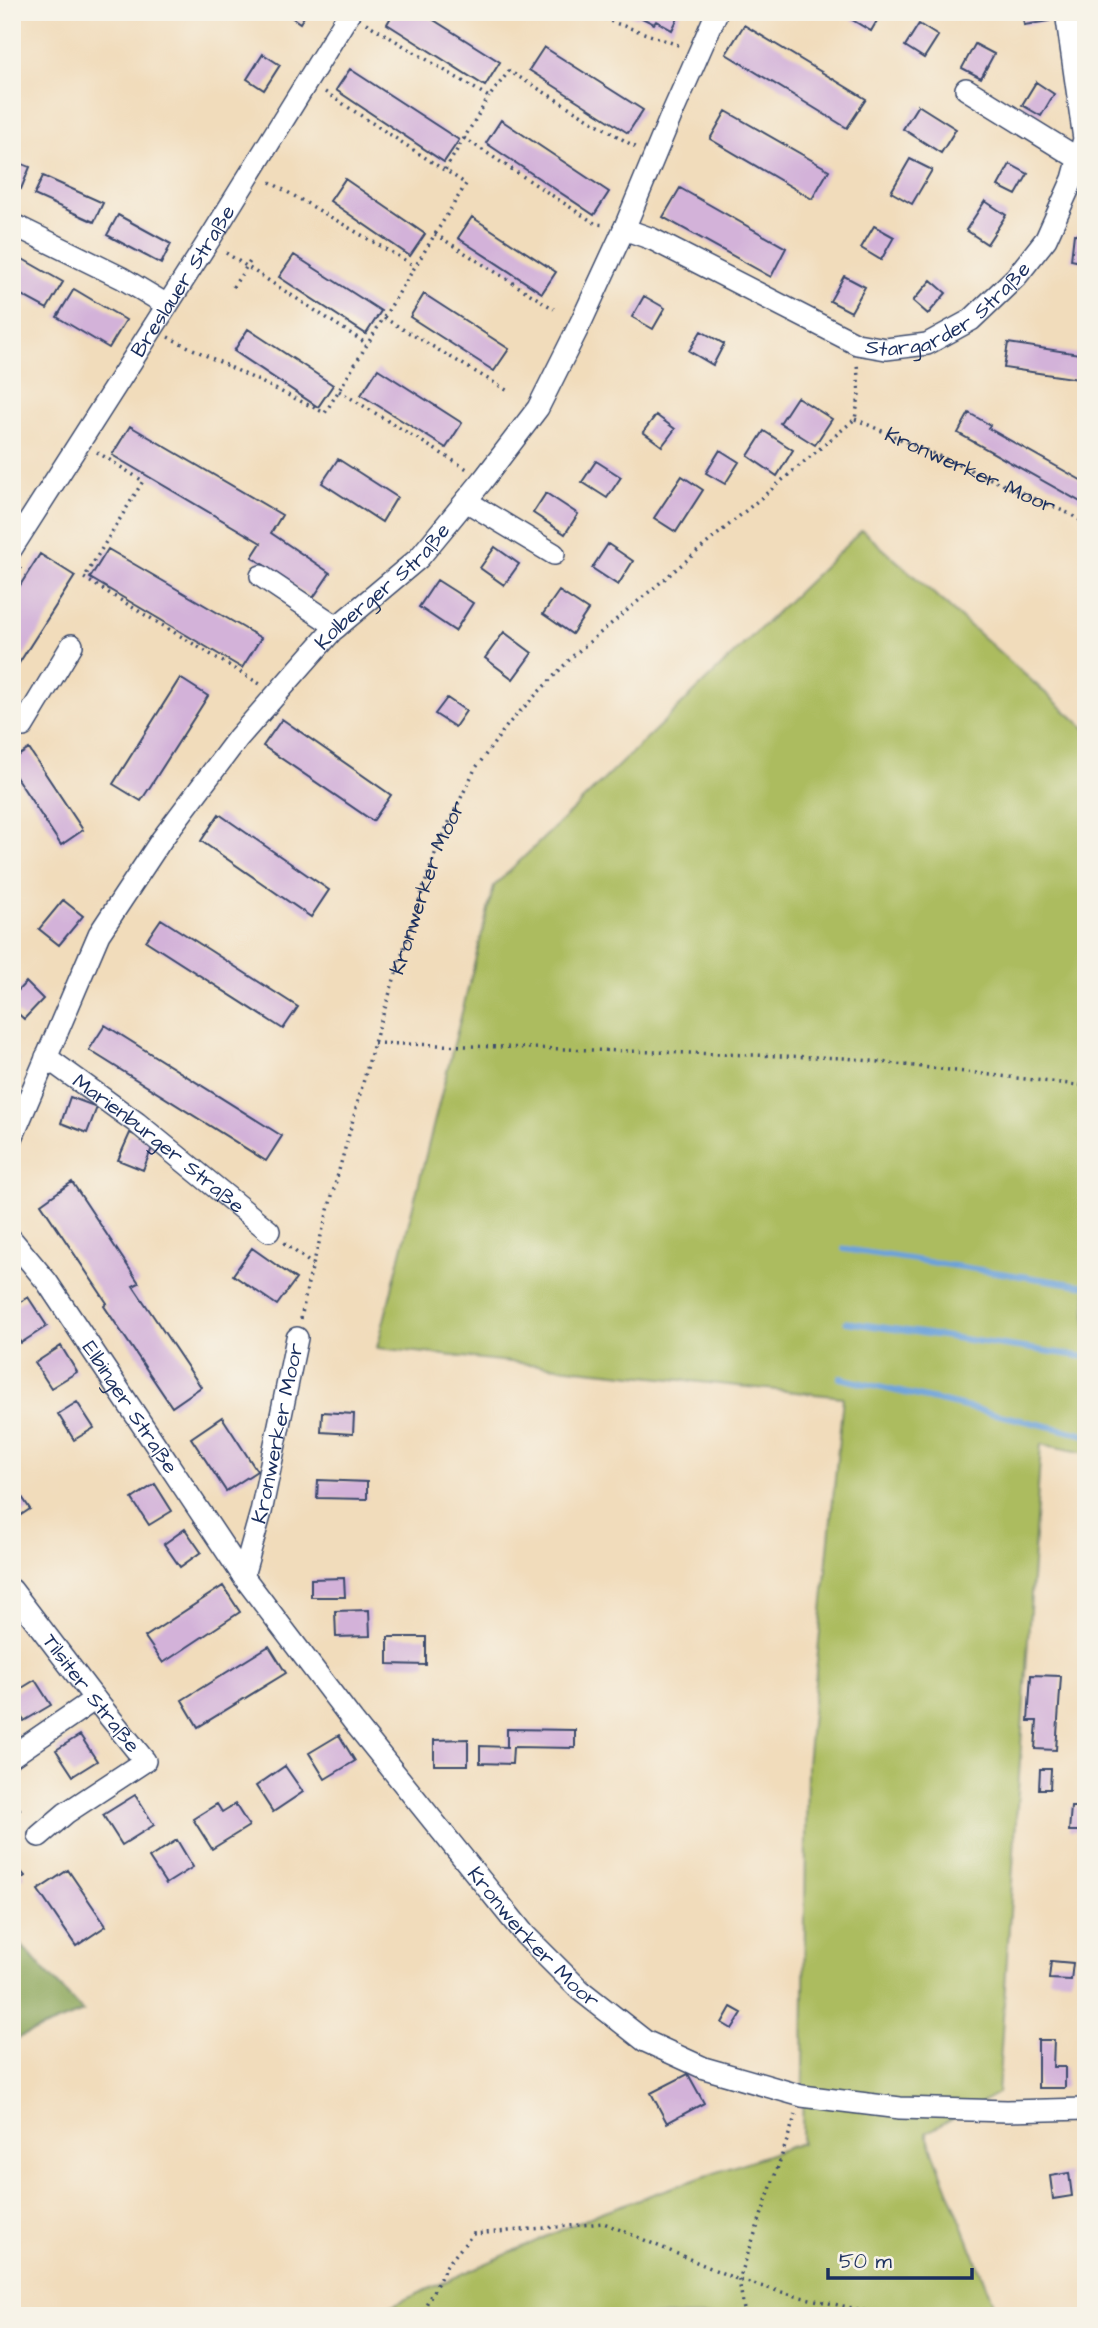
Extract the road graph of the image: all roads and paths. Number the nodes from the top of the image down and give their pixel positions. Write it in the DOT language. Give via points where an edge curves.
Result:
graph roads {
  1 [pos="584,12"];
  2 [pos="717,12"];
  3 [pos="1066,12"];
  4 [pos="358,18"];
  5 [pos="699,52"];
  6 [pos="966,89"];
  7 [pos="323,90"];
  8 [pos="489,97"];
  9 [pos="464,138"];
  10 [pos="653,158"];
  11 [pos="1079,159"];
  12 [pos="445,170"];
  13 [pos="270,182"];
  14 [pos="12,224"];
  15 [pos="624,229"];
  16 [pos="435,234"];
  17 [pos="226,253"];
  18 [pos="251,260"];
  19 [pos="247,266"];
  20 [pos="415,266"];
  21 [pos="233,287"];
  22 [pos="167,306"];
  23 [pos="554,309"];
  24 [pos="384,318"];
  25 [pos="167,337"];
  26 [pos="367,344"];
  27 [pos="857,344"];
  28 [pos="339,391"];
  29 [pos="510,392"];
  30 [pos="855,419"];
  31 [pos="96,451"];
  32 [pos="483,481"];
  33 [pos="466,501"];
  34 [pos="1086,524"];
  35 [pos="12,548"];
  36 [pos="554,554"];
  37 [pos="261,576"];
  38 [pos="337,627"];
  39 [pos="72,645"];
  40 [pos="276,694"];
  41 [pos="12,726"];
  42 [pos="374,1043"];
  43 [pos="46,1057"];
  44 [pos="1086,1086"];
  45 [pos="12,1138"];
  46 [pos="269,1231"];
  47 [pos="12,1240"];
  48 [pos="313,1265"];
  49 [pos="297,1338"];
  50 [pos="243,1576"];
  51 [pos="12,1590"];
  52 [pos="95,1699"];
  53 [pos="12,1756"];
  54 [pos="38,1836"];
  55 [pos="802,2096"];
  56 [pos="1086,2109"];
  57 [pos="740,2280"];
  58 [pos="420,2316"];
  59 [pos="745,2316"];
  60 [pos="890,2316"];
  1 -- 5 [label="path"];
  2 -- 5 [label="street, Kolberger Straße"];
  3 -- 11 [label="street, Stargarder Straße" via="1084,139"];
  4 -- 8 [label="path"];
  4 -- 22 [label="street, Breslauer Straße"];
  5 -- 10 [label="street, Kolberger Straße"];
  6 -- 11 [label="street"];
  7 -- 12 [label="path"];
  8 -- 9 [label="path"];
  8 -- 10 [label="path" via="509,71"];
  9 -- 12 [label="path"];
  9 -- 15 [label="path" via="596,224"];
  10 -- 15 [label="street, Kolberger Straße"];
  11 -- 27 [label="street, Stargarder Straße" via="1046,239 1016,277 971,320 927,344 886,349"];
  12 -- 16 [label="path" via="466,184"];
  13 -- 20 [label="path"];
  14 -- 22 [label="street" via="122,278"];
  15 -- 27 [label="street, Stargarder Straße"];
  15 -- 32 [label="street, Kolberger Straße" via="538,408"];
  16 -- 20 [label="path"];
  16 -- 23 [label="path"];
  17 -- 19 [label="path"];
  18 -- 19 [label="path"];
  19 -- 21 [label="path"];
  19 -- 26 [label="path"];
  20 -- 24 [label="path"];
  22 -- 35 [label="street, Breslauer Straße"];
  24 -- 26 [label="path"];
  24 -- 29 [label="path"];
  25 -- 28 [label="path" via="325,413"];
  26 -- 28 [label="path"];
  27 -- 30 [label="path"];
  28 -- 32 [label="path"];
  30 -- 34 [label="path, Kronwerker Moor"];
  30 -- 42 [label="path, Kronwerker Moor" via="574,655 509,723 475,769 438,845"];
  31 -- 40 [label="path" via="143,481 84,578"];
  32 -- 33 [label="street, Kolberger Straße"];
  33 -- 36 [label="street"];
  33 -- 38 [label="street, Kolberger Straße" via="419,558"];
  37 -- 38 [label="street"];
  38 -- 40 [label="street, Kolberger Straße"];
  39 -- 41 [label="street" via="23,726"];
  40 -- 43 [label="street, Kolberger Straße" via="162,839 99,934"];
  42 -- 44 [label="path" via="845,1058"];
  42 -- 48 [label="path, Kronwerker Moor"];
  43 -- 45 [label="street, Kolberger Straße"];
  43 -- 46 [label="street, Marienburger Straße"];
  46 -- 48 [label="path"];
  47 -- 50 [label="street, Elbinger Straße" via="47,1282"];
  48 -- 49 [label="path, Kronwerker Moor"];
  49 -- 50 [label="street, Kronwerker Moor"];
  50 -- 55 [label="street, Kronwerker Moor" via="525,1935 580,1990 645,2040 704,2068"];
  51 -- 52 [label="street, Tilsiter Straße"];
  52 -- 53 [label="street"];
  52 -- 54 [label="street, Tilsiter Straße" via="145,1761"];
  55 -- 56 [label="street, Kronwerker Moor" via="900,2108"];
  55 -- 57 [label="path"];
  57 -- 58 [label="path" via="604,2223 472,2234 447,2265"];
  57 -- 59 [label="path"];
  57 -- 60 [label="path"];
}
